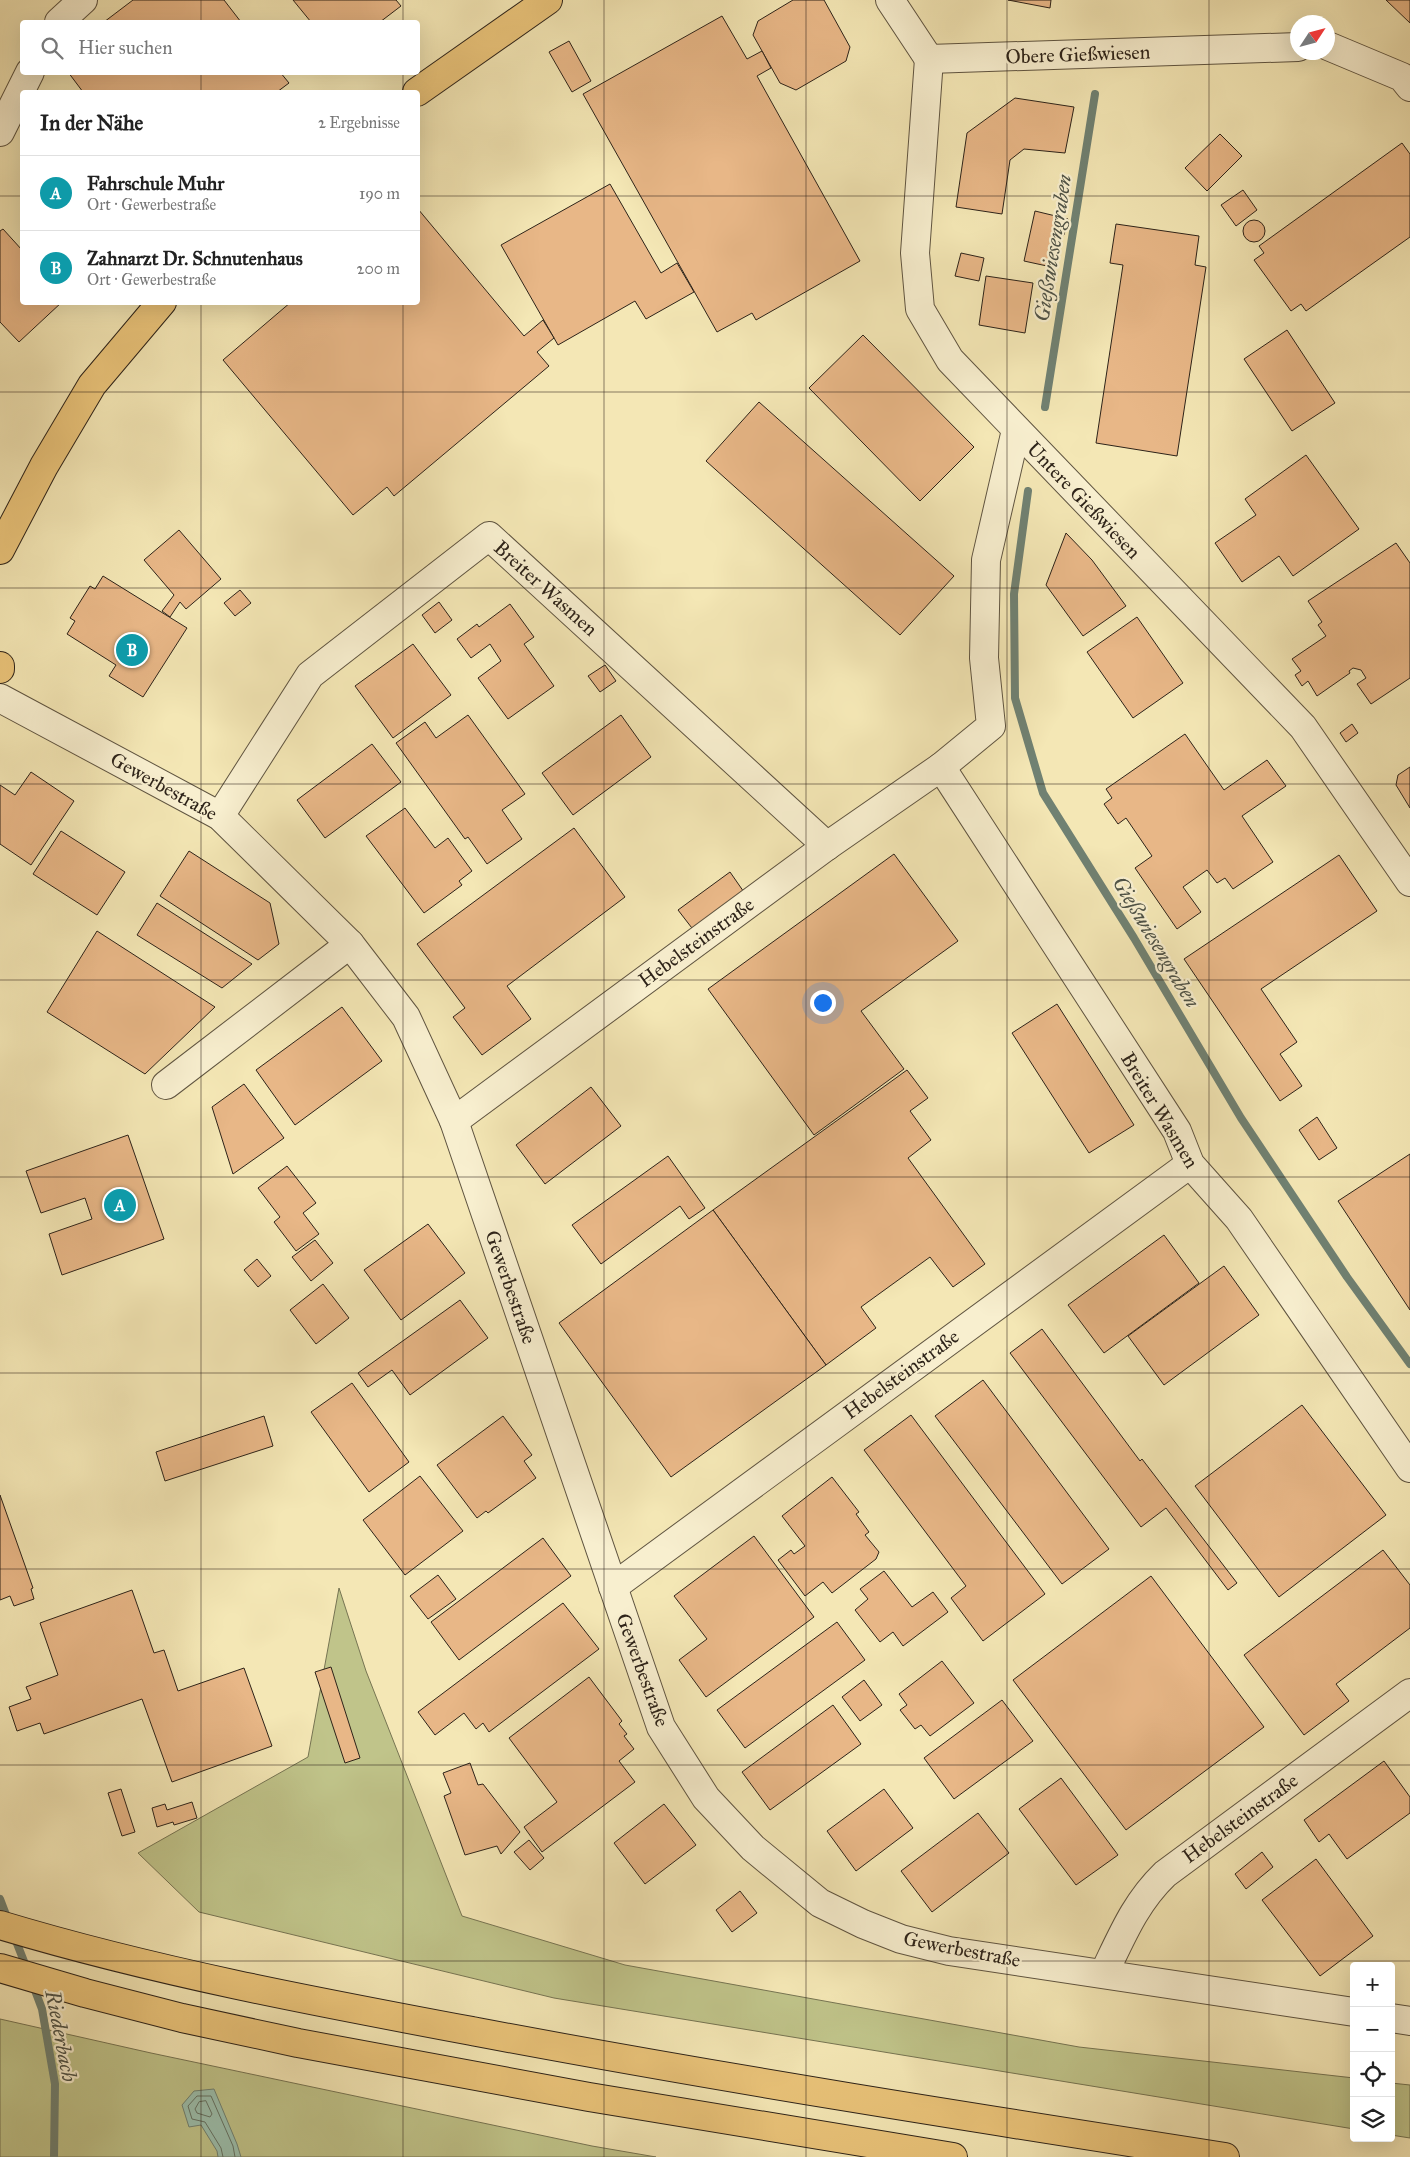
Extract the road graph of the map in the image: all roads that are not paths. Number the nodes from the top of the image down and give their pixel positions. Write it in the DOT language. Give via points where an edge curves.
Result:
graph roads {
  1 [pos="83,0"];
  2 [pos="548,0"];
  3 [pos="890,0"];
  4 [pos="61,20"];
  5 [pos="1290,47"];
  6 [pos="1335,49"];
  7 [pos="929,59"];
  8 [pos="28,75"];
  9 [pos="1410,87"];
  10 [pos="21,90"];
  11 [pos="420,90"];
  12 [pos="20,92"];
  13 [pos="0,132"];
  14 [pos="159,305"];
  15 [pos="1016,430"];
  16 [pos="0,550"];
  17 [pos="0,698"];
  18 [pos="941,767"];
  19 [pos="220,816"];
  20 [pos="827,846"];
  21 [pos="1410,882"];
  22 [pos="350,944"];
  23 [pos="166,1085"];
  24 [pos="454,1121"];
  25 [pos="1190,1164"];
  26 [pos="1410,1468"];
  27 [pos="613,1586"];
  28 [pos="1410,1693"];
  29 [pos="0,1925"];
  30 [pos="0,1968"];
  31 [pos="1104,1973"];
  32 [pos="1350,2011"];
  33 [pos="1395,2019"];
  34 [pos="1410,2021"];
  35 [pos="953,2157"];
  36 [pos="1225,2157"];
  1 -- 4 [label="street"];
  2 -- 11 [label="main road"];
  3 -- 7 [label="street"];
  5 -- 7 [label="street, Obere Gießwiesen"];
  6 -- 9 [label="street" via="1402,77"];
  7 -- 15 [label="street, Untere Gießwiesen" via="916,253 920,309 950,360"];
  8 -- 10 [label="street"];
  12 -- 13 [label="street"];
  14 -- 16 [label="main road" via="92,385"];
  15 -- 18 [label="street, Hebelsteinstraße" via="986,560 984,658 991,726"];
  15 -- 21 [label="street, Untere Gießwiesen" via="1303,727"];
  17 -- 19 [label="street, Gewerbestraße"];
  18 -- 20 [label="street, Hebelsteinstraße"];
  18 -- 25 [label="street, Breiter Wasmen" via="1177,1132"];
  19 -- 20 [label="street, Breiter Wasmen" via="310,675 489,536"];
  19 -- 22 [label="street, Gewerbestraße"];
  20 -- 24 [label="street, Hebelsteinstraße"];
  22 -- 23 [label="street"];
  22 -- 24 [label="street, Gewerbestraße" via="406,1017"];
  24 -- 27 [label="street, Gewerbestraße"];
  25 -- 26 [label="street, Breiter Wasmen" via="1239,1219"];
  25 -- 27 [label="street, Hebelsteinstraße"];
  27 -- 31 [label="street, Gewerbestraße" via="662,1727 706,1798 753,1848 820,1903 901,1939 949,1951"];
  28 -- 31 [label="street, Hebelsteinstraße" via="1165,1874 1148,1890 1136,1909"];
  29 -- 36 [label="main road" via="194,1976 412,2020 799,2090"];
  30 -- 35 [label="main road" via="182,2018 404,2063"];
  31 -- 32 [label="street, Gewerbestraße"];
  33 -- 34 [label="street"];
}
